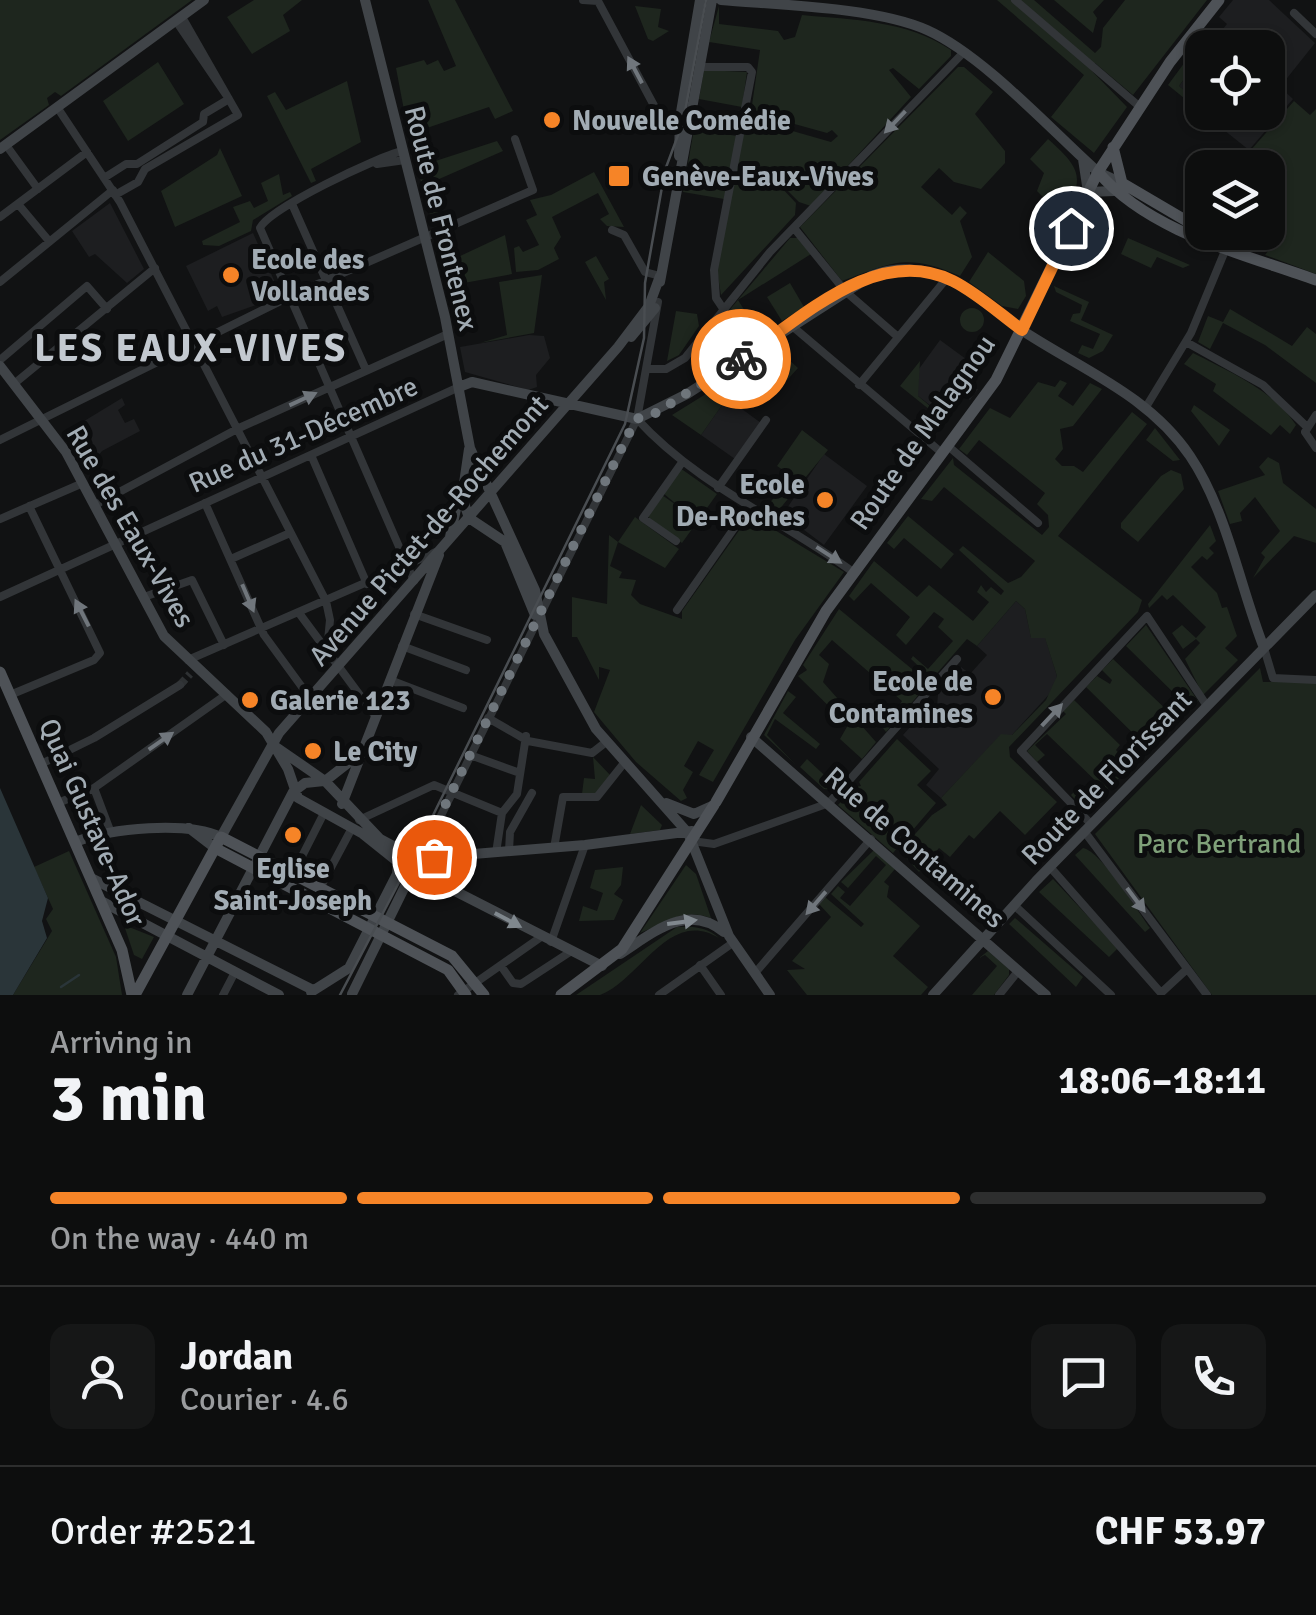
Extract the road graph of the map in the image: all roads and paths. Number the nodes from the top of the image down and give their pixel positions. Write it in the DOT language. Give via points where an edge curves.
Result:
graph roads {
  1 [pos="204,0"];
  2 [pos="365,0"];
  3 [pos="584,0"];
  4 [pos="700,0"];
  5 [pos="712,0"];
  6 [pos="721,0"];
  7 [pos="1015,0"];
  8 [pos="1219,0"];
  9 [pos="599,1"];
  10 [pos="747,1"];
  11 [pos="783,3"];
  12 [pos="1294,13"];
  13 [pos="179,19"];
  14 [pos="1316,34"];
  15 [pos="963,52"];
  16 [pos="699,67"];
  17 [pos="228,99"];
  18 [pos="1140,106"];
  19 [pos="57,107"];
  20 [pos="680,118"];
  21 [pos="205,126"];
  22 [pos="515,139"];
  23 [pos="3,147"];
  24 [pos="1114,148"];
  25 [pos="87,152"];
  26 [pos="404,155"];
  27 [pos="1082,158"];
  28 [pos="137,164"];
  29 [pos="680,167"];
  30 [pos="1098,172"];
  31 [pos="142,174"];
  32 [pos="104,178"];
  33 [pos="1118,187"];
  34 [pos="38,189"];
  35 [pos="114,192"];
  36 [pos="1088,192"];
  37 [pos="18,204"];
  38 [pos="292,204"];
  39 [pos="0,217"];
  40 [pos="1185,221"];
  41 [pos="794,228"];
  42 [pos="612,230"];
  43 [pos="1185,231"];
  44 [pos="424,238"];
  45 [pos="49,241"];
  46 [pos="1225,250"];
  47 [pos="1237,250"];
  48 [pos="154,268"];
  49 [pos="660,276"];
  50 [pos="947,278"];
  51 [pos="1316,280"];
  52 [pos="0,281"];
  53 [pos="327,281"];
  54 [pos="845,291"];
  55 [pos="290,298"];
  56 [pos="658,302"];
  57 [pos="722,307"];
  58 [pos="107,309"];
  59 [pos="792,326"];
  60 [pos="1022,330"];
  61 [pos="448,334"];
  62 [pos="898,337"];
  63 [pos="194,342"];
  64 [pos="1186,342"];
  65 [pos="618,347"];
  66 [pos="0,365"];
  67 [pos="647,368"];
  68 [pos="366,370"];
  69 [pos="15,383"];
  70 [pos="859,384"];
  71 [pos="329,387"];
  72 [pos="459,388"];
  73 [pos="569,403"];
  74 [pos="1146,406"];
  75 [pos="1316,415"];
  76 [pos="44,419"];
  77 [pos="636,419"];
  78 [pos="766,420"];
  79 [pos="1306,426"];
  80 [pos="239,428"];
  81 [pos="351,436"];
  82 [pos="0,440"];
  83 [pos="470,448"];
  84 [pos="1316,448"];
  85 [pos="945,450"];
  86 [pos="310,455"];
  87 [pos="683,462"];
  88 [pos="262,476"];
  89 [pos="84,483"];
  90 [pos="462,485"];
  91 [pos="718,488"];
  92 [pos="491,492"];
  93 [pos="205,503"];
  94 [pos="96,505"];
  95 [pos="29,506"];
  96 [pos="749,508"];
  97 [pos="468,518"];
  98 [pos="0,519"];
  99 [pos="504,522"];
  100 [pos="1038,523"];
  101 [pos="486,528"];
  102 [pos="290,533"];
  103 [pos="505,542"];
  104 [pos="676,542"];
  105 [pos="116,543"];
  106 [pos="444,546"];
  107 [pos="231,559"];
  108 [pos="407,565"];
  109 [pos="59,569"];
  110 [pos="853,572"];
  111 [pos="414,581"];
  112 [pos="366,584"];
  113 [pos="1316,595"];
  114 [pos="0,597"];
  115 [pos="144,597"];
  116 [pos="326,601"];
  117 [pos="676,610"];
  118 [pos="298,613"];
  119 [pos="414,614"];
  120 [pos="538,618"];
  121 [pos="1255,624"];
  122 [pos="1288,624"];
  123 [pos="261,629"];
  124 [pos="487,640"];
  125 [pos="224,645"];
  126 [pos="402,646"];
  127 [pos="1264,648"];
  128 [pos="327,651"];
  129 [pos="957,659"];
  130 [pos="338,666"];
  131 [pos="192,667"];
  132 [pos="466,670"];
  133 [pos="0,672"];
  134 [pos="390,680"];
  135 [pos="1316,680"];
  136 [pos="180,684"];
  137 [pos="227,694"];
  138 [pos="10,696"];
  139 [pos="310,698"];
  140 [pos="1207,706"];
  141 [pos="462,708"];
  142 [pos="376,716"];
  143 [pos="488,718"];
  144 [pos="526,736"];
  145 [pos="751,737"];
  146 [pos="606,742"];
  147 [pos="272,743"];
  148 [pos="361,752"];
  149 [pos="470,755"];
  150 [pos="624,763"];
  151 [pos="41,764"];
  152 [pos="520,773"];
  153 [pos="325,781"];
  154 [pos="94,788"];
  155 [pos="532,793"];
  156 [pos="451,794"];
  157 [pos="292,798"];
  158 [pos="342,802"];
  159 [pos="829,802"];
  160 [pos="58,803"];
  161 [pos="665,803"];
  162 [pos="715,804"];
  163 [pos="321,811"];
  164 [pos="502,813"];
  165 [pos="356,824"];
  166 [pos="1088,828"];
  167 [pos="112,833"];
  168 [pos="690,837"];
  169 [pos="871,838"];
  170 [pos="75,842"];
  171 [pos="218,842"];
  172 [pos="585,846"];
  173 [pos="554,848"];
  174 [pos="509,851"];
  175 [pos="496,852"];
  176 [pos="260,856"];
  177 [pos="420,856"];
  178 [pos="450,856"];
  179 [pos="398,862"];
  180 [pos="1050,867"];
  181 [pos="254,870"];
  182 [pos="414,870"];
  183 [pos="293,874"];
  184 [pos="91,878"];
  185 [pos="440,883"];
  186 [pos="320,888"];
  187 [pos="101,901"];
  188 [pos="1014,905"];
  189 [pos="381,919"];
  190 [pos="171,929"];
  191 [pos="374,932"];
  192 [pos="984,937"];
  193 [pos="731,939"];
  194 [pos="546,940"];
  195 [pos="215,943"];
  196 [pos="570,952"];
  197 [pos="208,956"];
  198 [pos="615,957"];
  199 [pos="700,965"];
  200 [pos="501,966"];
  201 [pos="602,966"];
  202 [pos="1187,969"];
  203 [pos="1019,970"];
  204 [pos="235,972"];
  205 [pos="756,974"];
  206 [pos="586,977"];
  207 [pos="476,983"];
  208 [pos="330,984"];
  209 [pos="310,993"];
  210 [pos="353,994"];
  211 [pos="462,994"];
  212 [pos="1160,994"];
  213 [pos="133,995"];
  214 [pos="188,995"];
  215 [pos="223,995"];
  216 [pos="279,995"];
  217 [pos="484,995"];
  218 [pos="561,995"];
  219 [pos="658,995"];
  220 [pos="721,995"];
  221 [pos="770,995"];
  222 [pos="933,995"];
  223 [pos="998,995"];
  224 [pos="1046,995"];
  225 [pos="1111,995"];
  226 [pos="1207,995"];
  1 -- 13 [label="main road"];
  2 -- 26 [label="main road, Route de Frontenex"];
  3 -- 9 [label="street"];
  4 -- 20 [label="main road"];
  5 -- 16 [label="main road"];
  6 -- 10 [label="main road"];
  7 -- 18 [label="street"];
  8 -- 18 [label="main road, Route de Malagnou"];
  20 -- 9 [label="street, one-way" via="668,123 658,114"];
  10 -- 11 [label="main road"];
  11 -- 15 [label="main road" via="910,23"];
  12 -- 14 [label="street"];
  13 -- 17 [label="street"];
  13 -- 19 [label="main road"];
  15 -- 27 [label="main road"];
  15 -- 41 [label="street, one-way"];
  16 -- 29 [label="main road"];
  16 -- 57 [label="street" via="752,72 714,270"];
  17 -- 21 [label="street" via="204,114"];
  17 -- 21 [label="street" via="238,115 218,131"];
  18 -- 24 [label="main road, Route de Malagnou"];
  19 -- 23 [label="main road"];
  19 -- 25 [label="street"];
  20 -- 29 [label="main road"];
  21 -- 28 [label="street"];
  21 -- 31 [label="street"];
  22 -- 44 [label="street" via="533,190"];
  23 -- 34 [label="street"];
  24 -- 30 [label="main road, Route de Malagnou"];
  24 -- 33 [label="main road"];
  25 -- 32 [label="street"];
  25 -- 34 [label="street"];
  26 -- 38 [label="street"];
  26 -- 44 [label="main road, Route de Frontenex"];
  27 -- 30 [label="main road"];
  27 -- 36 [label="main road"];
  28 -- 31 [label="street"];
  28 -- 32 [label="street"];
  29 -- 49 [label="main road"];
  30 -- 33 [label="main road"];
  30 -- 36 [label="main road, Route de Malagnou"];
  31 -- 35 [label="street"];
  32 -- 35 [label="street"];
  33 -- 36 [label="main road"];
  33 -- 40 [label="main road"];
  33 -- 43 [label="main road"];
  34 -- 37 [label="street"];
  35 -- 45 [label="street"];
  35 -- 48 [label="street"];
  36 -- 60 [label="main road, Route de Malagnou"];
  37 -- 39 [label="street"];
  37 -- 45 [label="street"];
  38 -- 53 [label="street"];
  38 -- 55 [label="street" via="260,228"];
  41 -- 54 [label="street"];
  41 -- 57 [label="street"];
  42 -- 49 [label="street" via="624,235 645,272"];
  44 -- 53 [label="street"];
  44 -- 61 [label="main road, Route de Frontenex"];
  45 -- 52 [label="street"];
  46 -- 64 [label="street"];
  47 -- 51 [label="main road"];
  48 -- 58 [label="street"];
  48 -- 63 [label="street"];
  49 -- 56 [label="main road"];
  49 -- 65 [label="main road, Avenue Pictet-de-Rochemont" via="648,308"];
  50 -- 54 [label="main road" via="900,268"];
  50 -- 60 [label="main road"];
  50 -- 62 [label="street"];
  53 -- 55 [label="street"];
  53 -- 68 [label="street"];
  54 -- 59 [label="main road"];
  54 -- 62 [label="street"];
  55 -- 63 [label="street"];
  55 -- 71 [label="street"];
  56 -- 65 [label="main road, Avenue Pictet-de-Rochemont"];
  56 -- 67 [label="street"];
  57 -- 67 [label="street" via="685,358 666,369"];
  58 -- 66 [label="street" via="88,286"];
  58 -- 69 [label="street"];
  59 -- 70 [label="street"];
  59 -- 77 [label="main road"];
  60 -- 74 [label="main road"];
  60 -- 85 [label="main road, Route de Malagnou" via="996,380"];
  61 -- 68 [label="street"];
  61 -- 72 [label="main road, Route de Frontenex"];
  62 -- 70 [label="street"];
  63 -- 76 [label="street"];
  63 -- 80 [label="street"];
  64 -- 74 [label="street"];
  64 -- 79 [label="street" via="1264,385"];
  65 -- 73 [label="main road, Avenue Pictet-de-Rochemont"];
  66 -- 69 [label="main road, Rue des Eaux-Vives"];
  67 -- 77 [label="street"];
  68 -- 71 [label="street"];
  69 -- 76 [label="main road, Rue des Eaux-Vives"];
  70 -- 85 [label="street"];
  80 -- 71 [label="street, one-way"];
  71 -- 81 [label="street"];
  72 -- 73 [label="main road, Rue du 31-Décembre" via="472,382"];
  72 -- 81 [label="street, Rue du 31-Décembre"];
  72 -- 83 [label="main road, Route de Frontenex"];
  73 -- 77 [label="main road, Rue du 31-Décembre"];
  73 -- 92 [label="main road, Avenue Pictet-de-Rochemont"];
  74 -- 121 [label="main road" via="1197,468"];
  75 -- 79 [label="street"];
  76 -- 82 [label="street"];
  76 -- 89 [label="main road, Rue des Eaux-Vives"];
  77 -- 87 [label="street"];
  77 -- 120 [label="street"];
  78 -- 91 [label="street"];
  79 -- 84 [label="street"];
  80 -- 88 [label="street"];
  80 -- 94 [label="street"];
  81 -- 86 [label="street, Rue du 31-Décembre"];
  81 -- 108 [label="street"];
  83 -- 90 [label="main road"];
  83 -- 92 [label="main road"];
  85 -- 100 [label="street"];
  85 -- 110 [label="main road, Route de Malagnou"];
  86 -- 88 [label="street, Rue du 31-Décembre"];
  86 -- 112 [label="street"];
  87 -- 91 [label="street"];
  87 -- 104 [label="street" via="643,518"];
  88 -- 93 [label="street, Rue du 31-Décembre"];
  88 -- 102 [label="street"];
  89 -- 94 [label="main road, Rue des Eaux-Vives"];
  89 -- 95 [label="street"];
  90 -- 97 [label="main road"];
  90 -- 106 [label="main road"];
  91 -- 96 [label="street"];
  92 -- 97 [label="main road, Avenue Pictet-de-Rochemont"];
  92 -- 99 [label="main road"];
  93 -- 105 [label="street, Rue du 31-Décembre"];
  93 -- 107 [label="street"];
  94 -- 105 [label="main road, Rue des Eaux-Vives"];
  95 -- 98 [label="street"];
  95 -- 109 [label="street"];
  96 -- 110 [label="street, one-way"];
  96 -- 117 [label="street"];
  97 -- 101 [label="main road"];
  97 -- 106 [label="main road, Avenue Pictet-de-Rochemont"];
  99 -- 101 [label="main road"];
  99 -- 103 [label="main road"];
  99 -- 120 [label="main road" via="535,590"];
  101 -- 103 [label="main road"];
  102 -- 107 [label="street"];
  102 -- 116 [label="street"];
  103 -- 120 [label="main road"];
  105 -- 109 [label="street, Rue du 31-Décembre"];
  105 -- 115 [label="main road, Rue des Eaux-Vives"];
  106 -- 108 [label="street"];
  106 -- 111 [label="main road, Avenue Pictet-de-Rochemont"];
  106 -- 119 [label="main road"];
  107 -- 123 [label="street, one-way"];
  108 -- 111 [label="street"];
  108 -- 112 [label="street"];
  109 -- 114 [label="street, Rue du 31-Décembre"];
  138 -- 109 [label="street, one-way" via="98,658"];
  110 -- 145 [label="main road, Route de Malagnou"];
  111 -- 119 [label="main road"];
  111 -- 130 [label="main road, Avenue Pictet-de-Rochemont"];
  112 -- 116 [label="street"];
  113 -- 122 [label="main road, Route de Florissant"];
  115 -- 125 [label="street" via="192,580"];
  115 -- 131 [label="main road, Rue des Eaux-Vives" via="164,636"];
  116 -- 118 [label="street"];
  116 -- 128 [label="street"];
  118 -- 123 [label="street"];
  118 -- 128 [label="street"];
  119 -- 124 [label="street"];
  119 -- 126 [label="main road"];
  120 -- 143 [label="street"];
  120 -- 146 [label="main road" via="570,688"];
  121 -- 122 [label="main road"];
  121 -- 127 [label="main road"];
  122 -- 127 [label="main road, Route de Florissant"];
  123 -- 125 [label="street"];
  123 -- 139 [label="street"];
  125 -- 131 [label="street"];
  126 -- 132 [label="street"];
  126 -- 134 [label="main road"];
  127 -- 135 [label="street" via="1273,678"];
  127 -- 140 [label="main road, Route de Florissant"];
  128 -- 130 [label="street"];
  129 -- 159 [label="street"];
  130 -- 139 [label="main road, Avenue Pictet-de-Rochemont"];
  130 -- 142 [label="street"];
  131 -- 137 [label="main road, Rue des Eaux-Vives"];
  133 -- 138 [label="main road, Quai Gustave-Ador"];
  134 -- 141 [label="street"];
  134 -- 142 [label="main road"];
  136 -- 151 [label="street"];
  137 -- 147 [label="main road, Rue des Eaux-Vives"];
  154 -- 137 [label="street, one-way"];
  138 -- 151 [label="main road, Quai Gustave-Ador"];
  139 -- 147 [label="main road, Avenue Pictet-de-Rochemont"];
  140 -- 166 [label="main road, Route de Florissant"];
  166 -- 140 [label="street, one-way" via="1020,751 1148,616"];
  142 -- 148 [label="main road"];
  143 -- 144 [label="street"];
  143 -- 149 [label="street"];
  144 -- 146 [label="street" via="592,753"];
  144 -- 152 [label="street"];
  145 -- 159 [label="main road, Rue de Contamines"];
  145 -- 162 [label="main road, Route de Malagnou"];
  146 -- 150 [label="main road"];
  147 -- 153 [label="main road"];
  147 -- 157 [label="main road" via="288,769"];
  147 -- 171 [label="main road, Avenue Pictet-de-Rochemont"];
  148 -- 153 [label="main road"];
  148 -- 158 [label="main road"];
  149 -- 152 [label="street"];
  149 -- 156 [label="street"];
  150 -- 161 [label="main road"];
  150 -- 173 [label="street" via="597,798 563,797"];
  151 -- 160 [label="main road, Quai Gustave-Ador"];
  152 -- 164 [label="street" via="517,794"];
  153 -- 157 [label="main road" via="302,784"];
  153 -- 158 [label="main road"];
  154 -- 160 [label="street"];
  154 -- 167 [label="street"];
  155 -- 174 [label="street" via="508,835"];
  156 -- 164 [label="street"];
  156 -- 165 [label="street" via="434,785"];
  156 -- 177 [label="street"];
  157 -- 163 [label="main road"];
  157 -- 176 [label="main road"];
  158 -- 163 [label="main road"];
  158 -- 165 [label="main road"];
  159 -- 168 [label="street" via="714,844"];
  159 -- 169 [label="main road, Rue de Contamines"];
  160 -- 170 [label="main road, Quai Gustave-Ador"];
  161 -- 162 [label="main road" via="694,814"];
  161 -- 168 [label="main road"];
  162 -- 168 [label="main road, Route de Malagnou"];
  163 -- 165 [label="main road"];
  163 -- 183 [label="street"];
  164 -- 175 [label="street"];
  165 -- 177 [label="main road"];
  165 -- 179 [label="main road"];
  165 -- 186 [label="street"];
  166 -- 180 [label="main road, Route de Florissant"];
  166 -- 202 [label="street, one-way"];
  167 -- 170 [label="main road"];
  167 -- 171 [label="main road" via="189,828"];
  168 -- 172 [label="main road"];
  168 -- 193 [label="main road"];
  168 -- 198 [label="main road, Route de Malagnou"];
  169 -- 192 [label="main road, Rue de Contamines"];
  169 -- 205 [label="street, one-way"];
  170 -- 184 [label="main road, Quai Gustave-Ador"];
  171 -- 176 [label="main road"];
  171 -- 181 [label="main road"];
  171 -- 190 [label="main road"];
  172 -- 173 [label="main road"];
  172 -- 194 [label="street"];
  173 -- 174 [label="main road"];
  174 -- 175 [label="main road"];
  175 -- 178 [label="main road"];
  176 -- 181 [label="main road"];
  176 -- 183 [label="main road"];
  177 -- 178 [label="main road"];
  177 -- 182 [label="main road"];
  178 -- 185 [label="main road" via="439,868"];
  179 -- 182 [label="main road"];
  179 -- 189 [label="main road"];
  180 -- 188 [label="main road, Route de Florissant"];
  180 -- 212 [label="street"];
  181 -- 191 [label="main road"];
  181 -- 195 [label="main road"];
  182 -- 185 [label="main road"];
  182 -- 189 [label="main road"];
  183 -- 186 [label="main road"];
  184 -- 187 [label="main road, Quai Gustave-Ador"];
  184 -- 190 [label="main road"];
  185 -- 194 [label="main road, one-way"];
  186 -- 189 [label="main road"];
  187 -- 190 [label="main road"];
  187 -- 213 [label="main road, Quai Gustave-Ador" via="128,964"];
  188 -- 192 [label="main road, Route de Florissant"];
  188 -- 225 [label="street"];
  189 -- 191 [label="main road"];
  189 -- 207 [label="main road" via="457,960"];
  190 -- 195 [label="main road"];
  190 -- 197 [label="main road"];
  190 -- 213 [label="main road"];
  191 -- 208 [label="main road"];
  191 -- 210 [label="main road"];
  191 -- 211 [label="main road" via="448,970"];
  192 -- 203 [label="main road, Rue de Contamines"];
  192 -- 222 [label="main road, Route de Florissant"];
  198 -- 193 [label="main road, one-way" via="680,920 708,922"];
  193 -- 199 [label="street"];
  193 -- 205 [label="main road"];
  194 -- 196 [label="main road"];
  194 -- 200 [label="street"];
  195 -- 197 [label="main road"];
  195 -- 209 [label="main road"];
  196 -- 200 [label="street" via="521,984"];
  196 -- 201 [label="main road"];
  196 -- 206 [label="main road"];
  197 -- 204 [label="main road"];
  197 -- 214 [label="main road"];
  198 -- 201 [label="main road"];
  199 -- 219 [label="street"];
  199 -- 220 [label="street"];
  200 -- 207 [label="street"];
  201 -- 206 [label="main road"];
  202 -- 212 [label="street"];
  202 -- 226 [label="street"];
  203 -- 223 [label="street"];
  203 -- 224 [label="main road, Rue de Contamines"];
  204 -- 215 [label="street"];
  204 -- 216 [label="main road"];
  205 -- 221 [label="main road"];
  206 -- 218 [label="main road"];
  207 -- 211 [label="street"];
  207 -- 217 [label="main road"];
  208 -- 209 [label="main road"];
  208 -- 210 [label="main road"];
}
